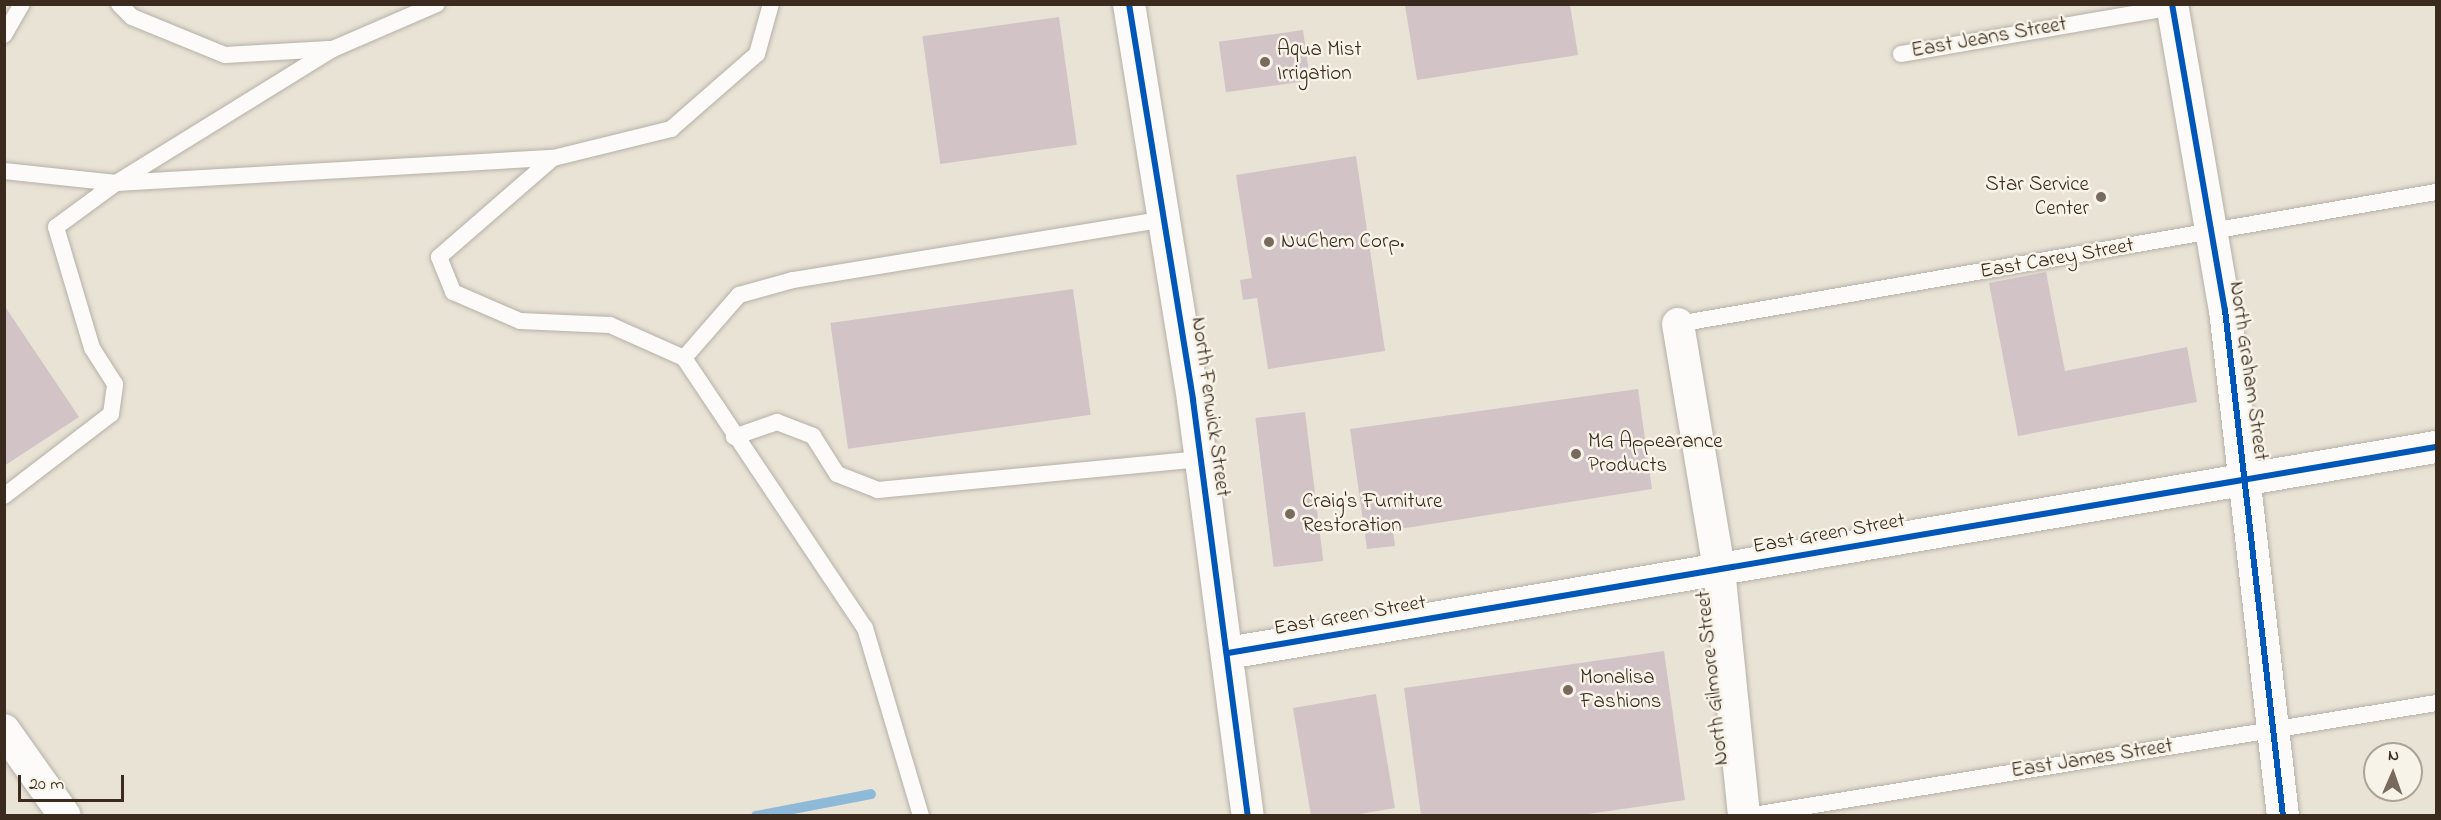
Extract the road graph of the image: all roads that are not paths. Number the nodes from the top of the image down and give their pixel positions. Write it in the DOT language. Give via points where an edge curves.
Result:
graph roads {
  1 [pos="22,4"];
  2 [pos="119,4"];
  3 [pos="437,4"];
  4 [pos="771,4"];
  5 [pos="1129,4"];
  6 [pos="2176,5"];
  7 [pos="4,35"];
  8 [pos="333,49"];
  9 [pos="1901,54"];
  10 [pos="553,158"];
  11 [pos="4,171"];
  12 [pos="116,183"];
  13 [pos="2436,192"];
  14 [pos="1166,219"];
  15 [pos="2211,232"];
  16 [pos="1678,324"];
  17 [pos="684,358"];
  18 [pos="734,437"];
  19 [pos="2436,447"];
  20 [pos="1201,459"];
  21 [pos="2246,479"];
  22 [pos="4,496"];
  23 [pos="1719,569"];
  24 [pos="1228,653"];
  25 [pos="2436,703"];
  26 [pos="2274,729"];
  27 [pos="4,730"];
  28 [pos="65,816"];
  29 [pos="921,816"];
  30 [pos="1248,816"];
  31 [pos="1745,816"];
  32 [pos="2283,816"];
  1 -- 7 [label="lane"];
  2 -- 8 [label="lane" via="132,17 225,55"];
  3 -- 8 [label="lane"];
  4 -- 10 [label="lane" via="757,54 671,129"];
  5 -- 14 [label="street, North Fenwick Street"];
  6 -- 9 [label="lane, East Jeans Street"];
  6 -- 15 [label="street, North Graham Street"];
  8 -- 12 [label="lane"];
  10 -- 12 [label="lane"];
  10 -- 17 [label="lane" via="439,257 453,292 520,321 610,324"];
  11 -- 12 [label="lane"];
  12 -- 22 [label="lane" via="56,228 92,348 115,384 111,414"];
  13 -- 15 [label="lane, East Carey Street"];
  14 -- 17 [label="lane" via="793,280 739,295"];
  14 -- 20 [label="street, North Fenwick Street"];
  15 -- 16 [label="lane, East Carey Street"];
  15 -- 21 [label="street, North Graham Street"];
  16 -- 23 [label="street, North Gilmore Street"];
  17 -- 18 [label="lane"];
  18 -- 20 [label="lane" via="777,422 813,436 837,474 878,490"];
  18 -- 29 [label="lane" via="866,628"];
  19 -- 21 [label="street, East Green Street"];
  20 -- 24 [label="street, North Fenwick Street"];
  21 -- 23 [label="street, East Green Street"];
  21 -- 26 [label="street, North Graham Street"];
  23 -- 24 [label="street, East Green Street"];
  23 -- 31 [label="street, North Gilmore Street"];
  24 -- 30 [label="street, North Fenwick Street"];
  25 -- 26 [label="lane, East James Street"];
  26 -- 31 [label="lane, East James Street"];
  26 -- 32 [label="street, North Graham Street"];
  27 -- 28 [label="street"];
}
